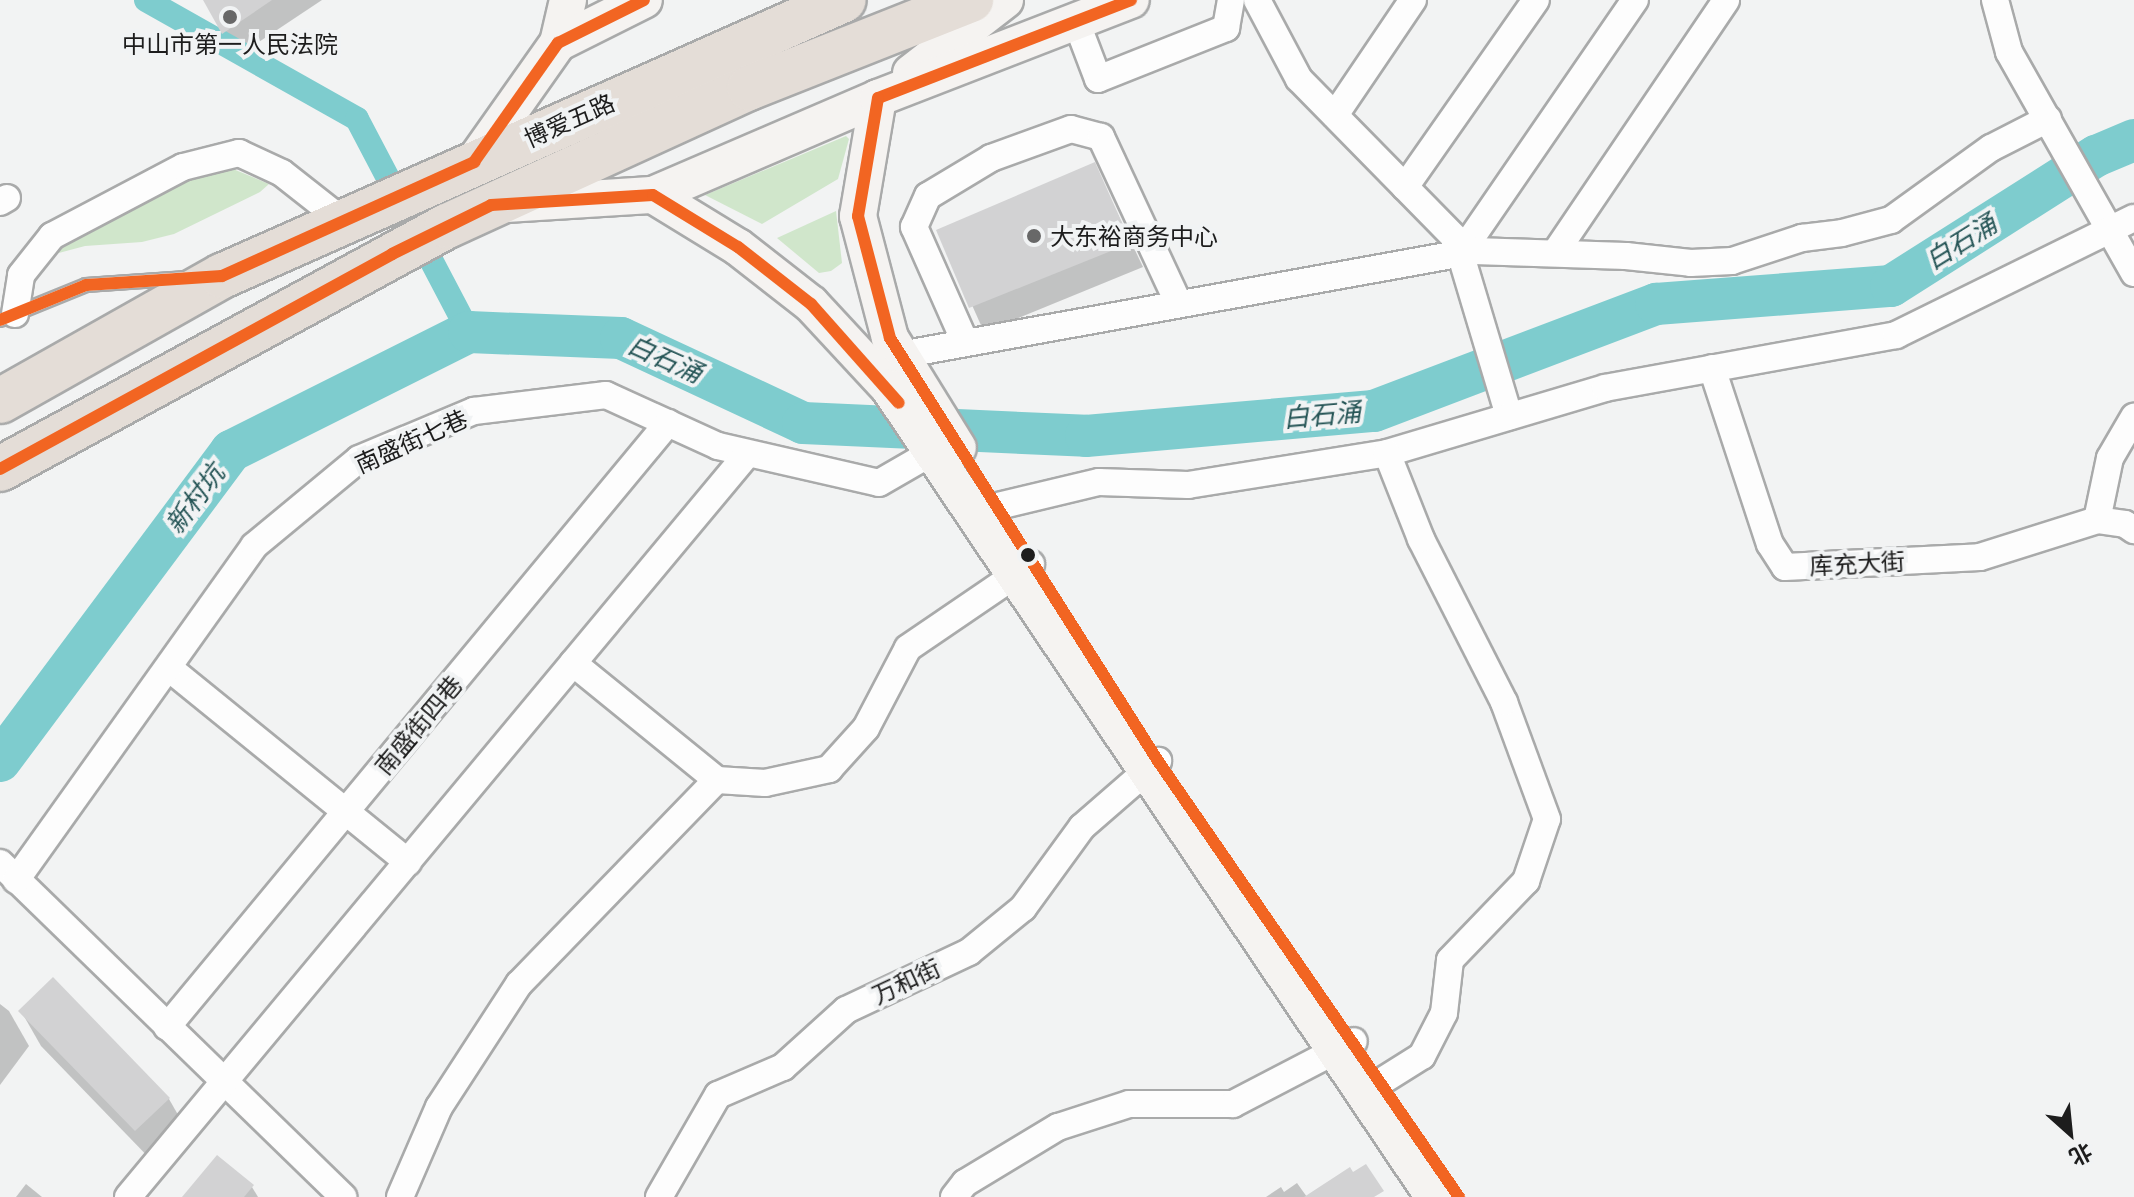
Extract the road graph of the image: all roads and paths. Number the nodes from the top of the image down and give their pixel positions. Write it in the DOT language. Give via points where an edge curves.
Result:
graph roads {
  1 [pos="568,0"];
  2 [pos="644,0"];
  3 [pos="844,0"];
  4 [pos="971,0"];
  5 [pos="1005,0"];
  6 [pos="1131,0"];
  7 [pos="1231,0"];
  8 [pos="1257,0"];
  9 [pos="1413,0"];
  10 [pos="1536,0"];
  11 [pos="1635,0"];
  12 [pos="1726,0"];
  13 [pos="1995,0"];
  14 [pos="1076,21"];
  15 [pos="558,43"];
  16 [pos="878,98"];
  17 [pos="1335,115"];
  18 [pos="2052,124"];
  19 [pos="474,162"];
  20 [pos="1405,187"];
  21 [pos="653,195"];
  22 [pos="491,205"];
  23 [pos="360,214"];
  24 [pos="2134,218"];
  25 [pos="2109,231"];
  26 [pos="1461,253"];
  27 [pos="1555,253"];
  28 [pos="2134,273"];
  29 [pos="222,276"];
  30 [pos="1178,302"];
  31 [pos="8,317"];
  32 [pos="965,342"];
  33 [pos="1712,368"];
  34 [pos="898,369"];
  35 [pos="0,401"];
  36 [pos="1509,416"];
  37 [pos="2134,417"];
  38 [pos="668,423"];
  39 [pos="748,453"];
  40 [pos="1387,453"];
  41 [pos="950,465"];
  42 [pos="0,469"];
  43 [pos="994,507"];
  44 [pos="2097,520"];
  45 [pos="2134,530"];
  46 [pos="1024,569"];
  47 [pos="573,663"];
  48 [pos="169,668"];
  49 [pos="1153,766"];
  50 [pos="717,780"];
  51 [pos="346,812"];
  52 [pos="408,862"];
  53 [pos="8,871"];
  54 [pos="167,1027"];
  55 [pos="1346,1047"];
  56 [pos="1382,1081"];
  57 [pos="224,1083"];
  58 [pos="128,1197"];
  59 [pos="343,1197"];
  60 [pos="400,1197"];
  61 [pos="659,1197"];
  62 [pos="954,1197"];
  63 [pos="1434,1197"];
  64 [pos="1459,1197"];
  1 -- 15 [label="street"];
  2 -- 15 [label="street"];
  3 -- 19 [label="highway, 博爱五路"];
  4 -- 22 [label="highway, 博爱五路" via="749,88"];
  5 -- 16 [label="street"];
  6 -- 14 [label="street, 博爱五路"];
  7 -- 14 [label="street" via="1226,28 1098,79"];
  8 -- 17 [label="street" via="1299,79"];
  9 -- 17 [label="street"];
  10 -- 20 [label="street"];
  11 -- 26 [label="street"];
  12 -- 27 [label="street"];
  13 -- 18 [label="street" via="2009,52"];
  14 -- 16 [label="street, 博爱五路"];
  15 -- 19 [label="street"];
  16 -- 21 [label="street, 博爱五路"];
  16 -- 34 [label="street" via="858,216"];
  17 -- 20 [label="street"];
  18 -- 25 [label="street"];
  18 -- 27 [label="street" via="1991,148 1891,220 1842,233 1802,238 1732,261"];
  19 -- 23 [label="highway, 博爱五路"];
  20 -- 26 [label="street" via="1456,239"];
  21 -- 22 [label="street, 博爱五路"];
  21 -- 34 [label="street" via="738,247"];
  22 -- 42 [label="highway, 博爱五路"];
  23 -- 29 [label="highway, 博爱五路"];
  23 -- 31 [label="street" via="239,153 183,167 52,236 21,275"];
  24 -- 25 [label="street"];
  25 -- 28 [label="street"];
  25 -- 33 [label="street" via="1896,335"];
  26 -- 27 [label="street"];
  26 -- 30 [label="street"];
  26 -- 36 [label="street"];
  29 -- 31 [label="lane" via="86,285"];
  29 -- 35 [label="highway, 博爱五路"];
  30 -- 32 [label="street"];
  30 -- 32 [label="street" via="1101,137 1071,129 991,158 928,196 914,227"];
  32 -- 34 [label="street"];
  33 -- 36 [label="street" via="1605,388"];
  33 -- 44 [label="street, 库充大街" via="1770,544 1785,567 1980,557"];
  34 -- 41 [label="street"];
  36 -- 40 [label="street"];
  37 -- 44 [label="street" via="2110,458"];
  38 -- 39 [label="street, 南盛街七巷"];
  38 -- 48 [label="street, 南盛街七巷" via="606,395 474,411 359,459 254,546"];
  38 -- 51 [label="street, 南盛街四巷"];
  39 -- 41 [label="street, 南盛街七巷" via="879,483"];
  39 -- 47 [label="street"];
  40 -- 43 [label="street" via="1188,485 1099,482"];
  40 -- 56 [label="street" via="1421,539 1504,702 1547,819 1526,881 1450,960 1444,1013 1422,1056"];
  41 -- 43 [label="street"];
  41 -- 46 [label="street"];
  43 -- 46 [label="street"];
  44 -- 45 [label="street"];
  46 -- 49 [label="street"];
  46 -- 50 [label="street" via="908,648 866,728 829,769 765,783"];
  47 -- 50 [label="street"];
  47 -- 52 [label="street"];
  48 -- 51 [label="street"];
  48 -- 53 [label="street, 南盛街七巷"];
  49 -- 55 [label="street"];
  49 -- 61 [label="street, 万和街" via="1082,827 1023,908 969,952 846,1010 783,1067 718,1095"];
  50 -- 60 [label="street" via="519,984 439,1107"];
  51 -- 52 [label="street"];
  51 -- 54 [label="street, 南盛街四巷"];
  52 -- 57 [label="street"];
  53 -- 54 [label="street"];
  54 -- 57 [label="street"];
  55 -- 56 [label="street"];
  55 -- 62 [label="street" via="1233,1104 1129,1104 1058,1127 965,1183"];
  55 -- 63 [label="street"];
  56 -- 64 [label="street"];
  57 -- 58 [label="street"];
  57 -- 59 [label="street"];
}
